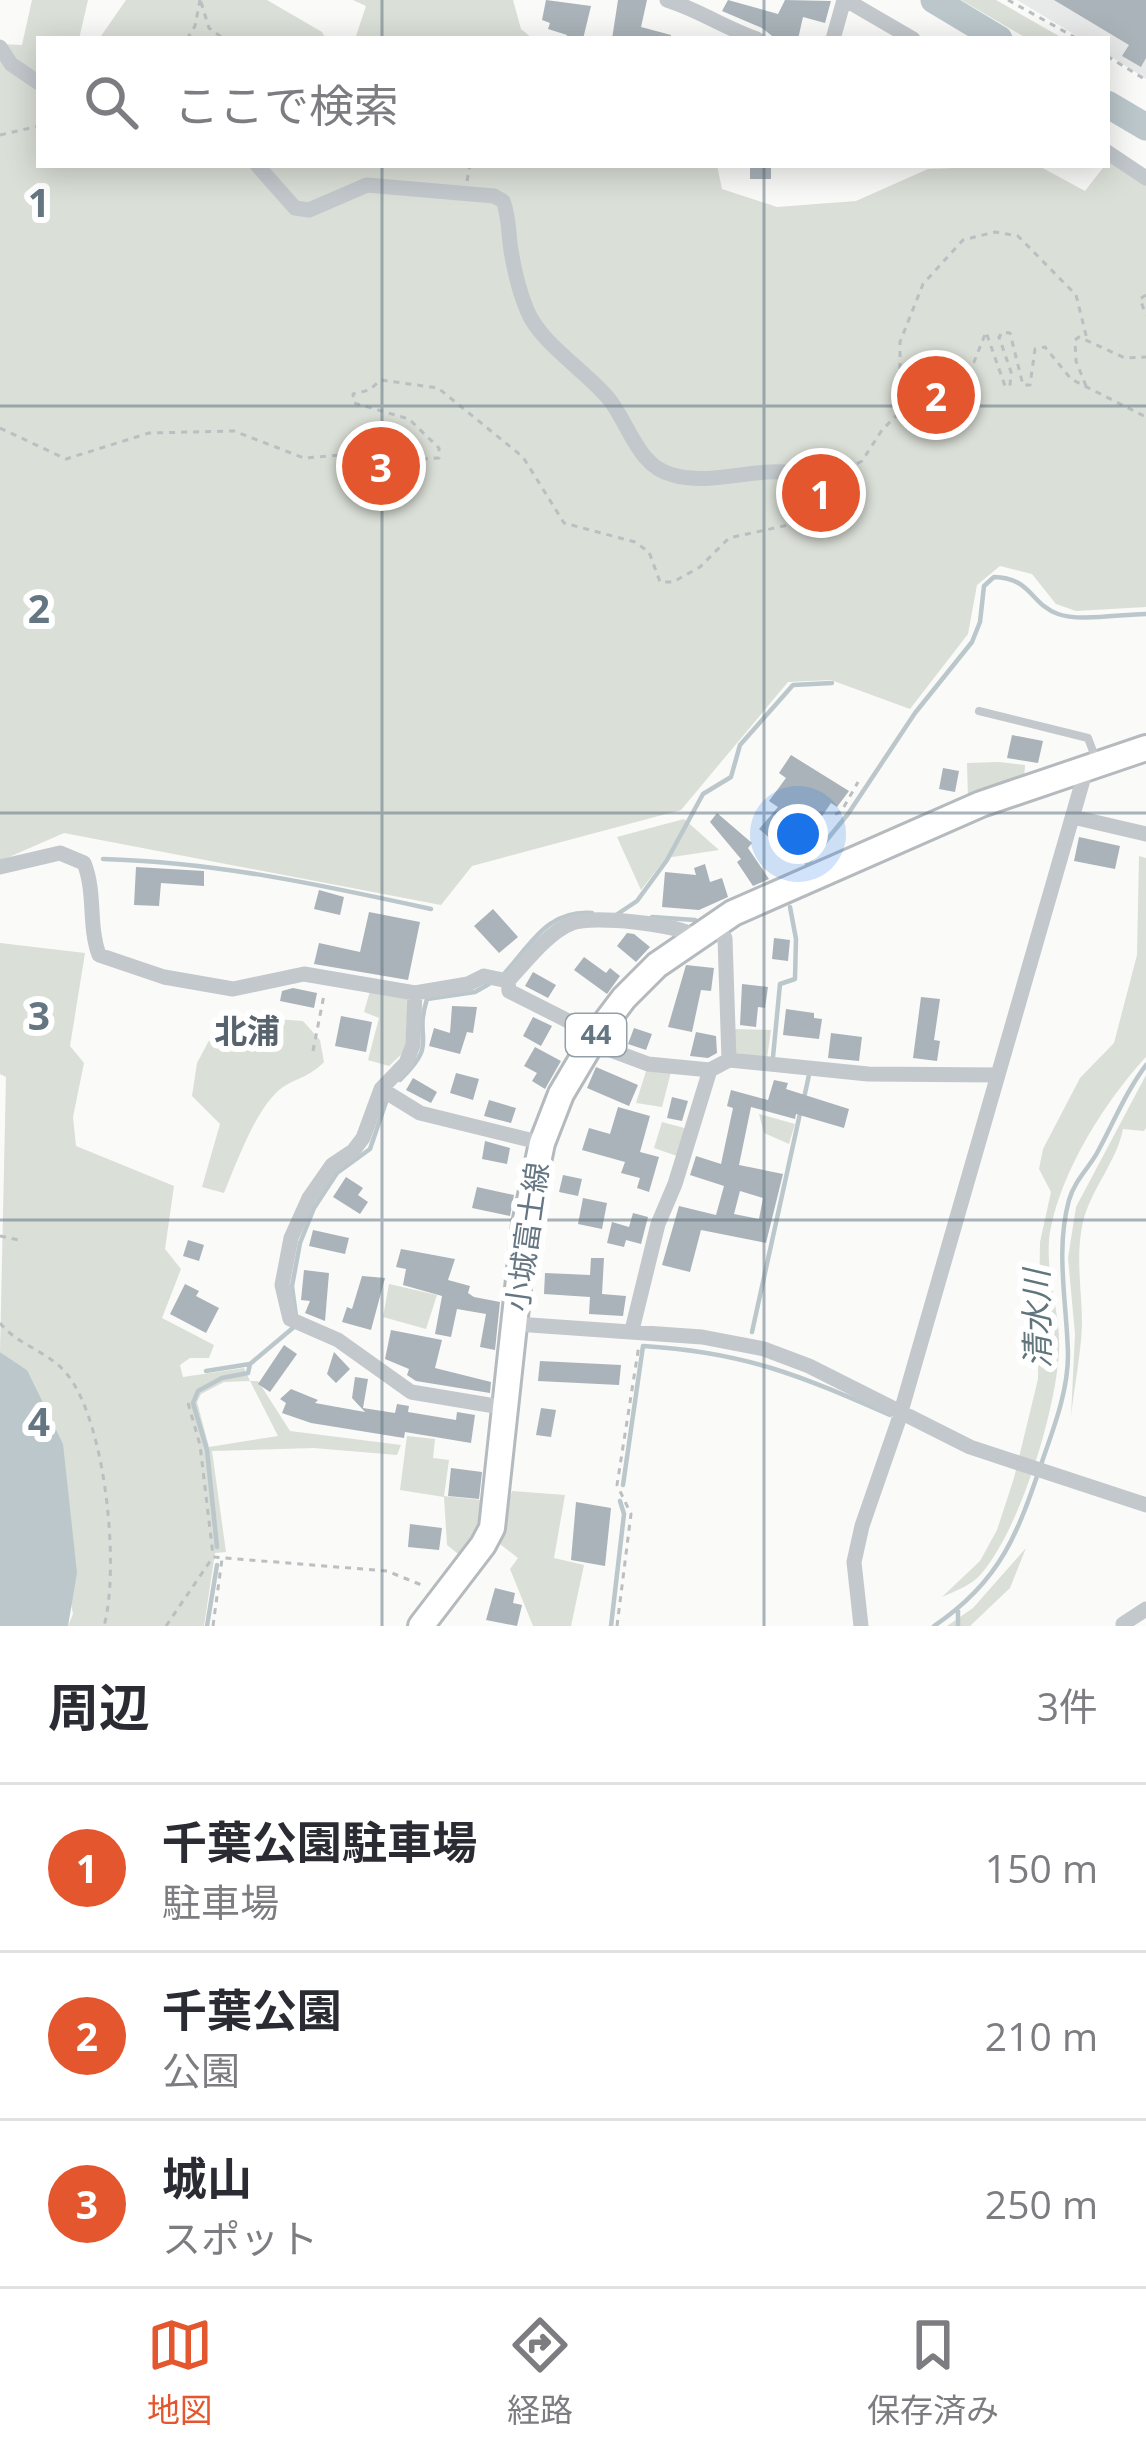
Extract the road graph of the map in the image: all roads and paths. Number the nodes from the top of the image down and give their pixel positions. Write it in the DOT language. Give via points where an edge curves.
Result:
graph roads {
  1 [pos="667,0"];
  2 [pos="845,0"];
  3 [pos="1008,0"];
  4 [pos="201,1"];
  5 [pos="188,36"];
  6 [pos="220,36"];
  7 [pos="749,36"];
  8 [pos="834,36"];
  9 [pos="908,36"];
  10 [pos="1073,36"];
  11 [pos="0,47"];
  12 [pos="1110,58"];
  13 [pos="1146,80"];
  14 [pos="36,81"];
  15 [pos="36,127"];
  16 [pos="0,135"];
  17 [pos="1110,154"];
  18 [pos="260,168"];
  19 [pos="1146,178"];
  20 [pos="1146,295"];
  21 [pos="1146,315"];
  22 [pos="1087,339"];
  23 [pos="1146,358"];
  24 [pos="1087,388"];
  25 [pos="900,412"];
  26 [pos="1146,417"];
  27 [pos="0,428"];
  28 [pos="793,473"];
  29 [pos="825,480"];
  30 [pos="833,490"];
  31 [pos="979,711"];
  32 [pos="1146,748"];
  33 [pos="1087,766"];
  34 [pos="858,782"];
  35 [pos="835,814"];
  36 [pos="1073,818"];
  37 [pos="1146,833"];
  38 [pos="0,867"];
  39 [pos="704,931"];
  40 [pos="328,976"];
  41 [pos="508,981"];
  42 [pos="415,993"];
  43 [pos="600,1041"];
  44 [pos="313,1051"];
  45 [pos="729,1060"];
  46 [pos="710,1070"];
  47 [pos="998,1076"];
  48 [pos="388,1094"];
  49 [pos="542,1143"];
  50 [pos="0,1235"];
  51 [pos="19,1240"];
  52 [pos="0,1323"];
  53 [pos="516,1324"];
  54 [pos="637,1331"];
  55 [pos="188,1403"];
  56 [pos="507,1408"];
  57 [pos="900,1409"];
  58 [pos="1146,1505"];
  59 [pos="213,1557"];
  60 [pos="223,1558"];
  61 [pos="445,1594"];
  62 [pos="1146,1609"];
  63 [pos="1123,1624"];
  64 [pos="104,1626"];
  65 [pos="166,1626"];
  66 [pos="213,1626"];
  67 [pos="421,1626"];
  68 [pos="617,1626"];
  69 [pos="860,1626"];
  1 -- 7 [label="street"];
  2 -- 8 [label="street"];
  2 -- 9 [label="street"];
  3 -- 10 [label="path"];
  4 -- 5 [label="path"];
  4 -- 6 [label="path"];
  11 -- 14 [label="street"];
  12 -- 13 [label="path"];
  15 -- 16 [label="path"];
  17 -- 19 [label="street"];
  18 -- 28 [label="street" via="295,208 309,210 367,185 503,201 528,315 611,402 648,462 678,477"];
  20 -- 21 [label="path" via="1139,299"];
  22 -- 23 [label="path" via="1126,358"];
  22 -- 24 [label="path" via="1076,340"];
  22 -- 25 [label="path" via="1076,295 1018,236 963,240 923,284 900,342"];
  24 -- 25 [label="path" via="1045,347 1035,349 1024,385 1003,332 1011,372 1005,386 986,332 965,370 922,372"];
  24 -- 26 [label="path"];
  25 -- 29 [label="path" via="862,461"];
  27 -- 30 [label="path" via="66,459 149,433 234,431 304,458 353,454 376,443 439,458 410,419 354,403 353,394 381,380 438,388 523,457 564,523 635,542 650,552 660,582 700,567 730,538 802,522"];
  31 -- 33 [label="lane" via="1088,738 1094,754"];
  32 -- 33 [label="main road, 小城富士線 / 44"];
  33 -- 36 [label="street"];
  33 -- 39 [label="main road, 小城富士線 / 44" via="881,846"];
  34 -- 35 [label="path"];
  36 -- 37 [label="street"];
  36 -- 47 [label="street"];
  38 -- 40 [label="street" via="60,853 83,863 99,955 126,967 233,989"];
  39 -- 41 [label="street" via="569,924"];
  39 -- 43 [label="main road, 小城富士線 / 44" via="657,965"];
  39 -- 45 [label="street" via="724,938"];
  40 -- 42 [label="street"];
  40 -- 44 [label="path"];
  41 -- 42 [label="street" via="484,976"];
  41 -- 43 [label="street" via="509,991"];
  42 -- 48 [label="street" via="413,1045"];
  43 -- 46 [label="street" via="648,1064"];
  43 -- 49 [label="main road, 小城富士線 / 44" via="560,1094"];
  45 -- 46 [label="street"];
  45 -- 47 [label="street"];
  46 -- 54 [label="street" via="658,1224"];
  47 -- 57 [label="street"];
  48 -- 49 [label="street" via="420,1113"];
  48 -- 56 [label="street" via="353,1151 332,1165 291,1238 282,1285 296,1322 338,1340 411,1392"];
  49 -- 53 [label="main road, 小城富士線 / 44"];
  50 -- 51 [label="path"];
  52 -- 64 [label="path" via="69,1376 94,1435 112,1579"];
  53 -- 54 [label="street"];
  53 -- 56 [label="main road, 小城富士線 / 44"];
  54 -- 57 [label="street" via="764,1348"];
  54 -- 68 [label="path" via="617,1485 631,1514"];
  55 -- 59 [label="path"];
  56 -- 61 [label="main road, 小城富士線 / 44" via="492,1528"];
  57 -- 58 [label="street" via="970,1447"];
  57 -- 69 [label="street" via="854,1562"];
  59 -- 60 [label="path"];
  59 -- 65 [label="path"];
  60 -- 61 [label="path" via="387,1571"];
  60 -- 66 [label="path"];
  61 -- 67 [label="main road, 小城富士線 / 44"];
  62 -- 63 [label="street"];
}
